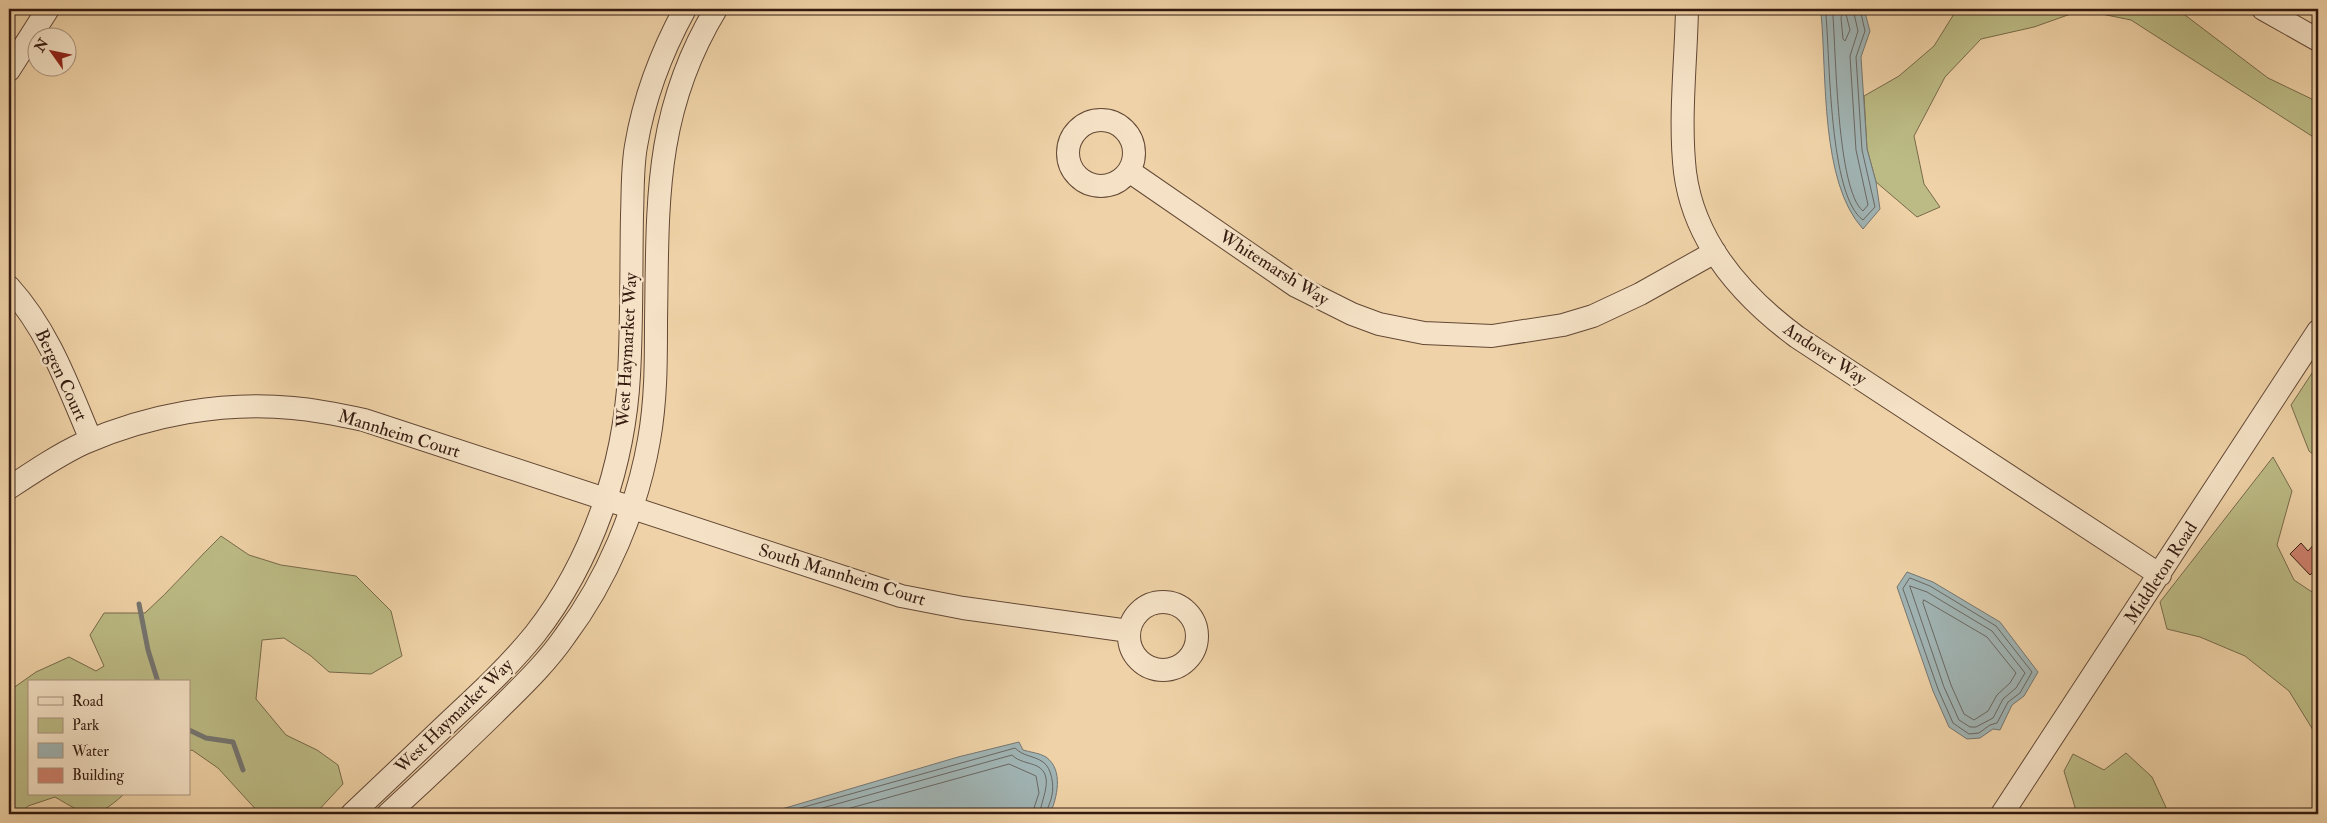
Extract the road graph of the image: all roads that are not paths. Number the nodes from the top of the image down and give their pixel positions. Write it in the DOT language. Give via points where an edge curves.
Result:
graph roads {
  1 [pos="48,9"];
  2 [pos="686,9"];
  3 [pos="716,9"];
  4 [pos="1687,9"];
  5 [pos="2263,9"];
  6 [pos="2318,40"];
  7 [pos="9,70"];
  8 [pos="1129,171"];
  9 [pos="1715,252"];
  10 [pos="9,287"];
  11 [pos="2318,331"];
  12 [pos="91,440"];
  13 [pos="9,488"];
  14 [pos="618,504"];
  15 [pos="2160,574"];
  16 [pos="1129,632"];
  17 [pos="352,814"];
  18 [pos="388,814"];
  19 [pos="2002,814"];
  1 -- 7 [label="street"];
  2 -- 14 [label="street, West Haymarket Way" via="652,84 636,148 632,190 629,375"];
  3 -- 14 [label="street, West Haymarket Way" via="683,75 670,114 659,189 654,401 649,440"];
  4 -- 9 [label="street, Andover Way" via="1683,142 1686,174 1700,224"];
  5 -- 6 [label="street"];
  8 -- 9 [label="street, Whitemarsh Way" via="1296,286 1379,324 1424,333 1492,336 1562,326 1640,294"];
  9 -- 15 [label="street, Andover Way" via="1736,283 1755,303 1798,337"];
  10 -- 12 [label="street, Bergen Court" via="47,337"];
  11 -- 15 [label="street, Middleton Road"];
  12 -- 13 [label="street, Mannheim Court"];
  12 -- 14 [label="street, Mannheim Court" via="167,416 249,406 293,408 364,420"];
  14 -- 16 [label="street, South Mannheim Court" via="901,596"];
  14 -- 17 [label="street, West Haymarket Way" via="588,546 536,632 478,695"];
  14 -- 18 [label="street, West Haymarket Way" via="610,560 566,636 513,695"];
  15 -- 19 [label="street, Middleton Road"];
}
